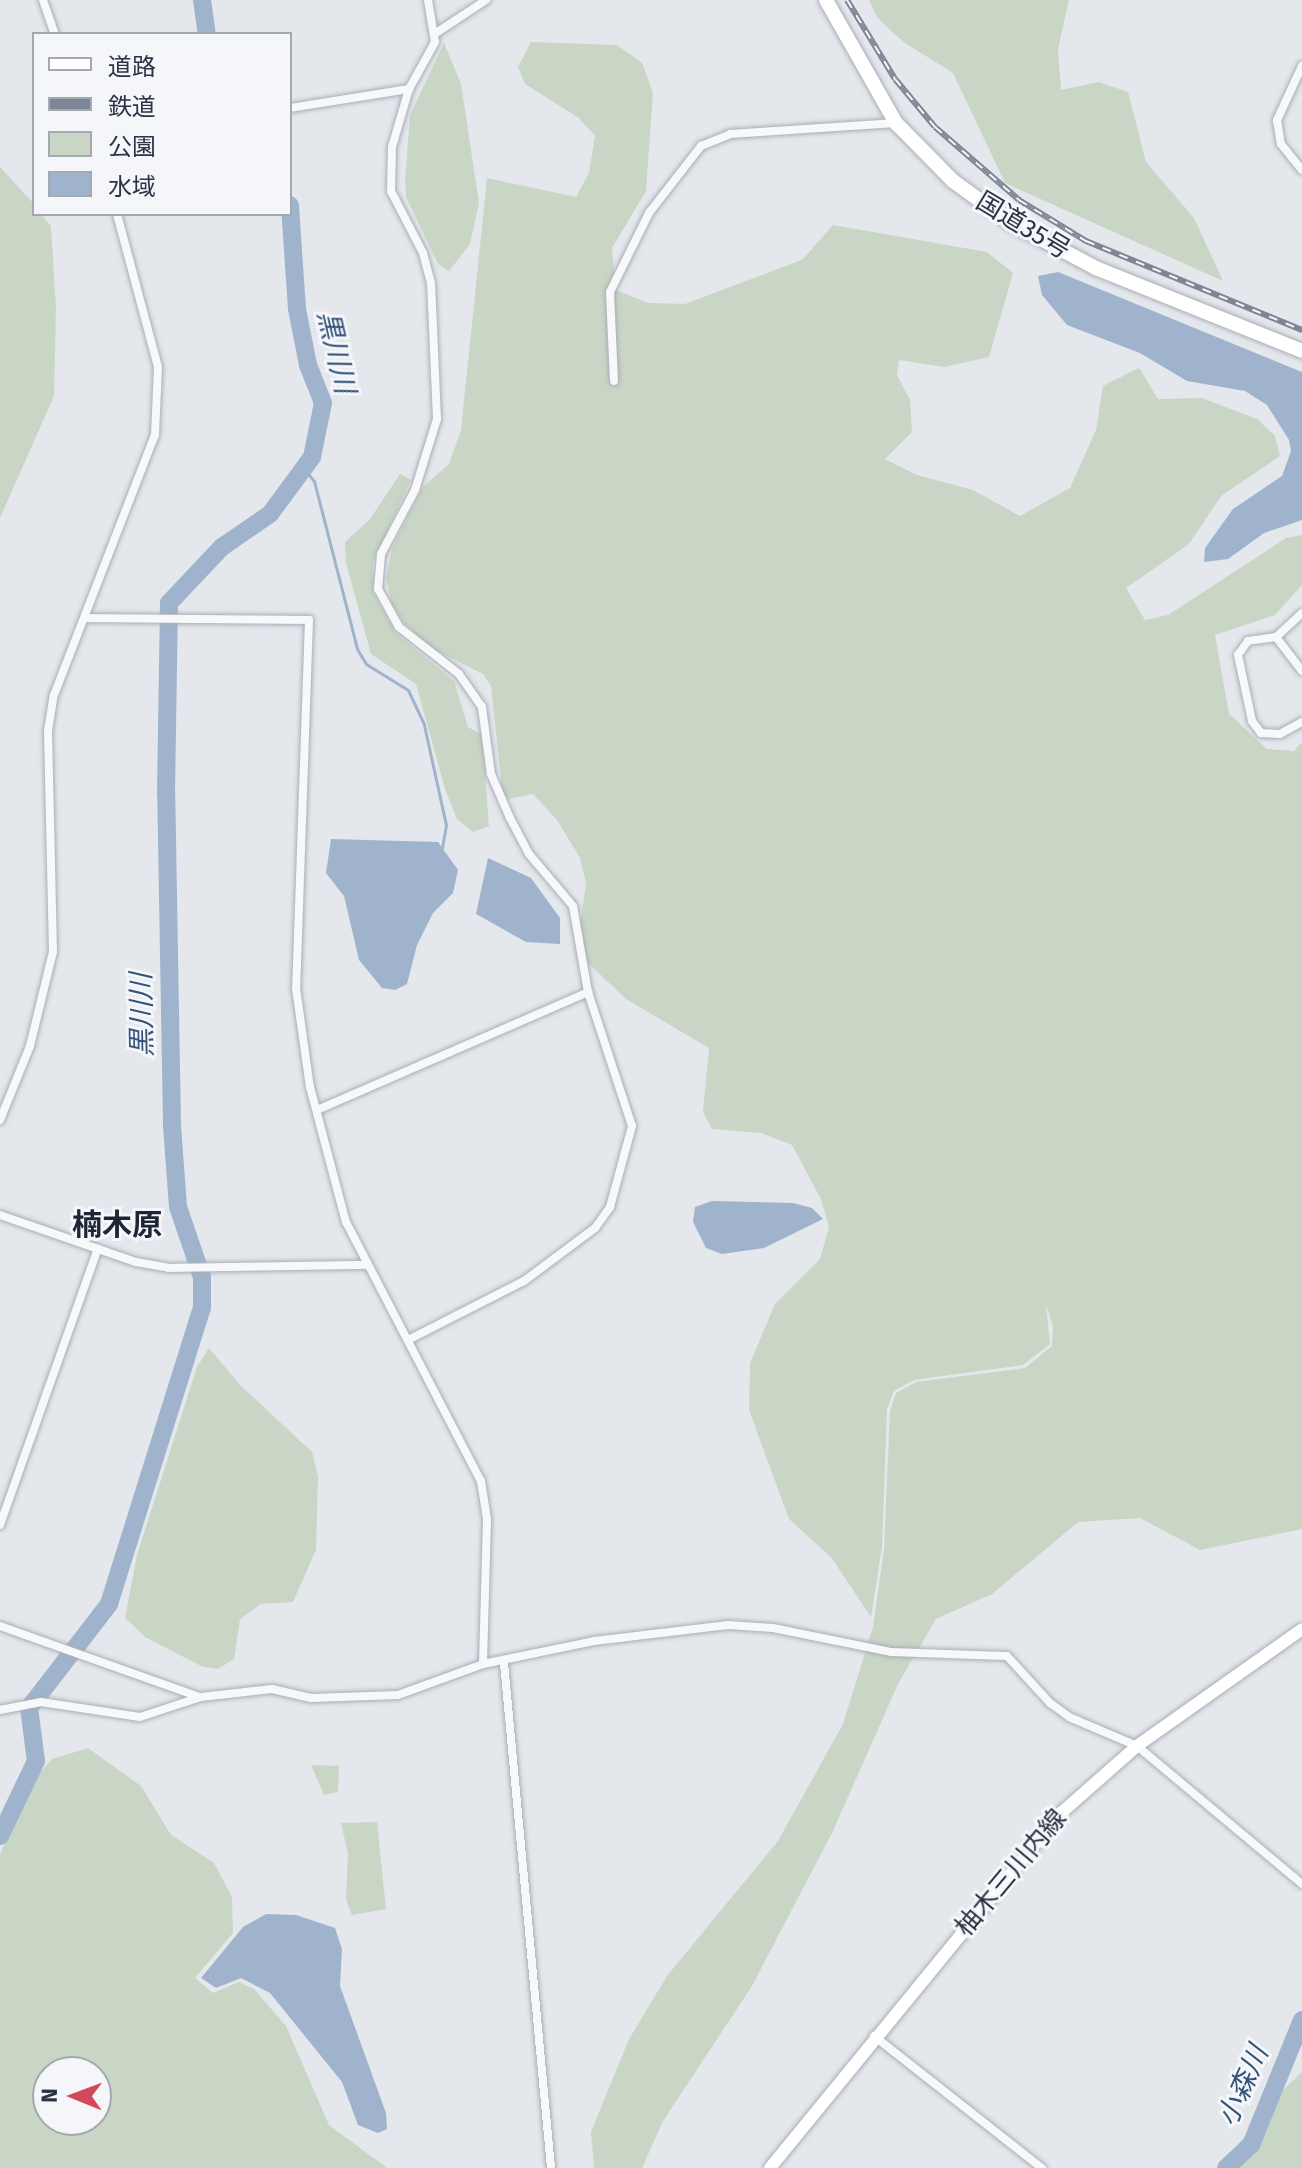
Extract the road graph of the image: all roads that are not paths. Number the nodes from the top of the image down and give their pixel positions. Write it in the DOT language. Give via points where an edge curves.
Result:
graph roads {
  1 [pos="43,0"];
  2 [pos="428,0"];
  3 [pos="486,0"];
  4 [pos="826,0"];
  5 [pos="54,32"];
  6 [pos="435,34"];
  7 [pos="1302,66"];
  8 [pos="409,89"];
  9 [pos="292,108"];
  10 [pos="896,123"];
  11 [pos="1302,170"];
  12 [pos="118,216"];
  13 [pos="1302,351"];
  14 [pos="614,381"];
  15 [pos="1302,613"];
  16 [pos="85,618"];
  17 [pos="1276,637"];
  18 [pos="1302,671"];
  19 [pos="1302,722"];
  20 [pos="588,992"];
  21 [pos="317,1110"];
  22 [pos="0,1120"];
  23 [pos="0,1215"];
  24 [pos="98,1249"];
  25 [pos="368,1265"];
  26 [pos="410,1339"];
  27 [pos="0,1525"];
  28 [pos="0,1626"];
  29 [pos="1302,1629"];
  30 [pos="504,1663"];
  31 [pos="483,1664"];
  32 [pos="201,1697"];
  33 [pos="0,1710"];
  34 [pos="1137,1746"];
  35 [pos="1302,1884"];
  36 [pos="874,2036"];
  37 [pos="551,2168"];
  38 [pos="770,2168"];
  39 [pos="1042,2168"];
  1 -- 5 [label="street"];
  2 -- 6 [label="street"];
  3 -- 6 [label="street"];
  4 -- 10 [label="highway, 国道35号"];
  6 -- 8 [label="street"];
  7 -- 11 [label="street" via="1277,120 1281,144"];
  8 -- 9 [label="street"];
  8 -- 20 [label="street" via="392,147 391,191 423,253 431,283 437,419 415,490 381,554 378,589 399,627 459,674 482,707 491,774 510,818 529,854 573,906"];
  10 -- 13 [label="highway, 国道35号" via="953,181 1022,229 1096,268"];
  10 -- 14 [label="street" via="743,133 701,146 649,213 610,292"];
  12 -- 16 [label="street" via="150,323 159,396 144,468"];
  15 -- 17 [label="street"];
  16 -- 21 [label="street" via="309,620 296,988"];
  16 -- 22 [label="street" via="54,695 48,731 53,952 30,1046"];
  17 -- 18 [label="street"];
  17 -- 19 [label="street" via="1248,641 1238,655 1252,721 1269,736"];
  20 -- 21 [label="street"];
  20 -- 26 [label="street" via="632,1126 610,1207 595,1228 524,1281"];
  21 -- 25 [label="street" via="346,1222"];
  23 -- 24 [label="street"];
  24 -- 25 [label="street" via="169,1268"];
  24 -- 27 [label="street"];
  25 -- 26 [label="street"];
  26 -- 31 [label="street" via="485,1495"];
  28 -- 32 [label="street"];
  29 -- 34 [label="main road, 柚木三川内線"];
  30 -- 31 [label="street"];
  30 -- 34 [label="street" via="594,1641 728,1625 773,1628 891,1652 1007,1656 1069,1717"];
  30 -- 37 [label="street"];
  31 -- 32 [label="street" via="384,1697 311,1698 272,1689"];
  32 -- 33 [label="street" via="140,1717 41,1702"];
  34 -- 35 [label="street"];
  34 -- 36 [label="main road, 柚木三川内線" via="1061,1813"];
  36 -- 38 [label="main road, 柚木三川内線"];
  36 -- 39 [label="street"];
}
